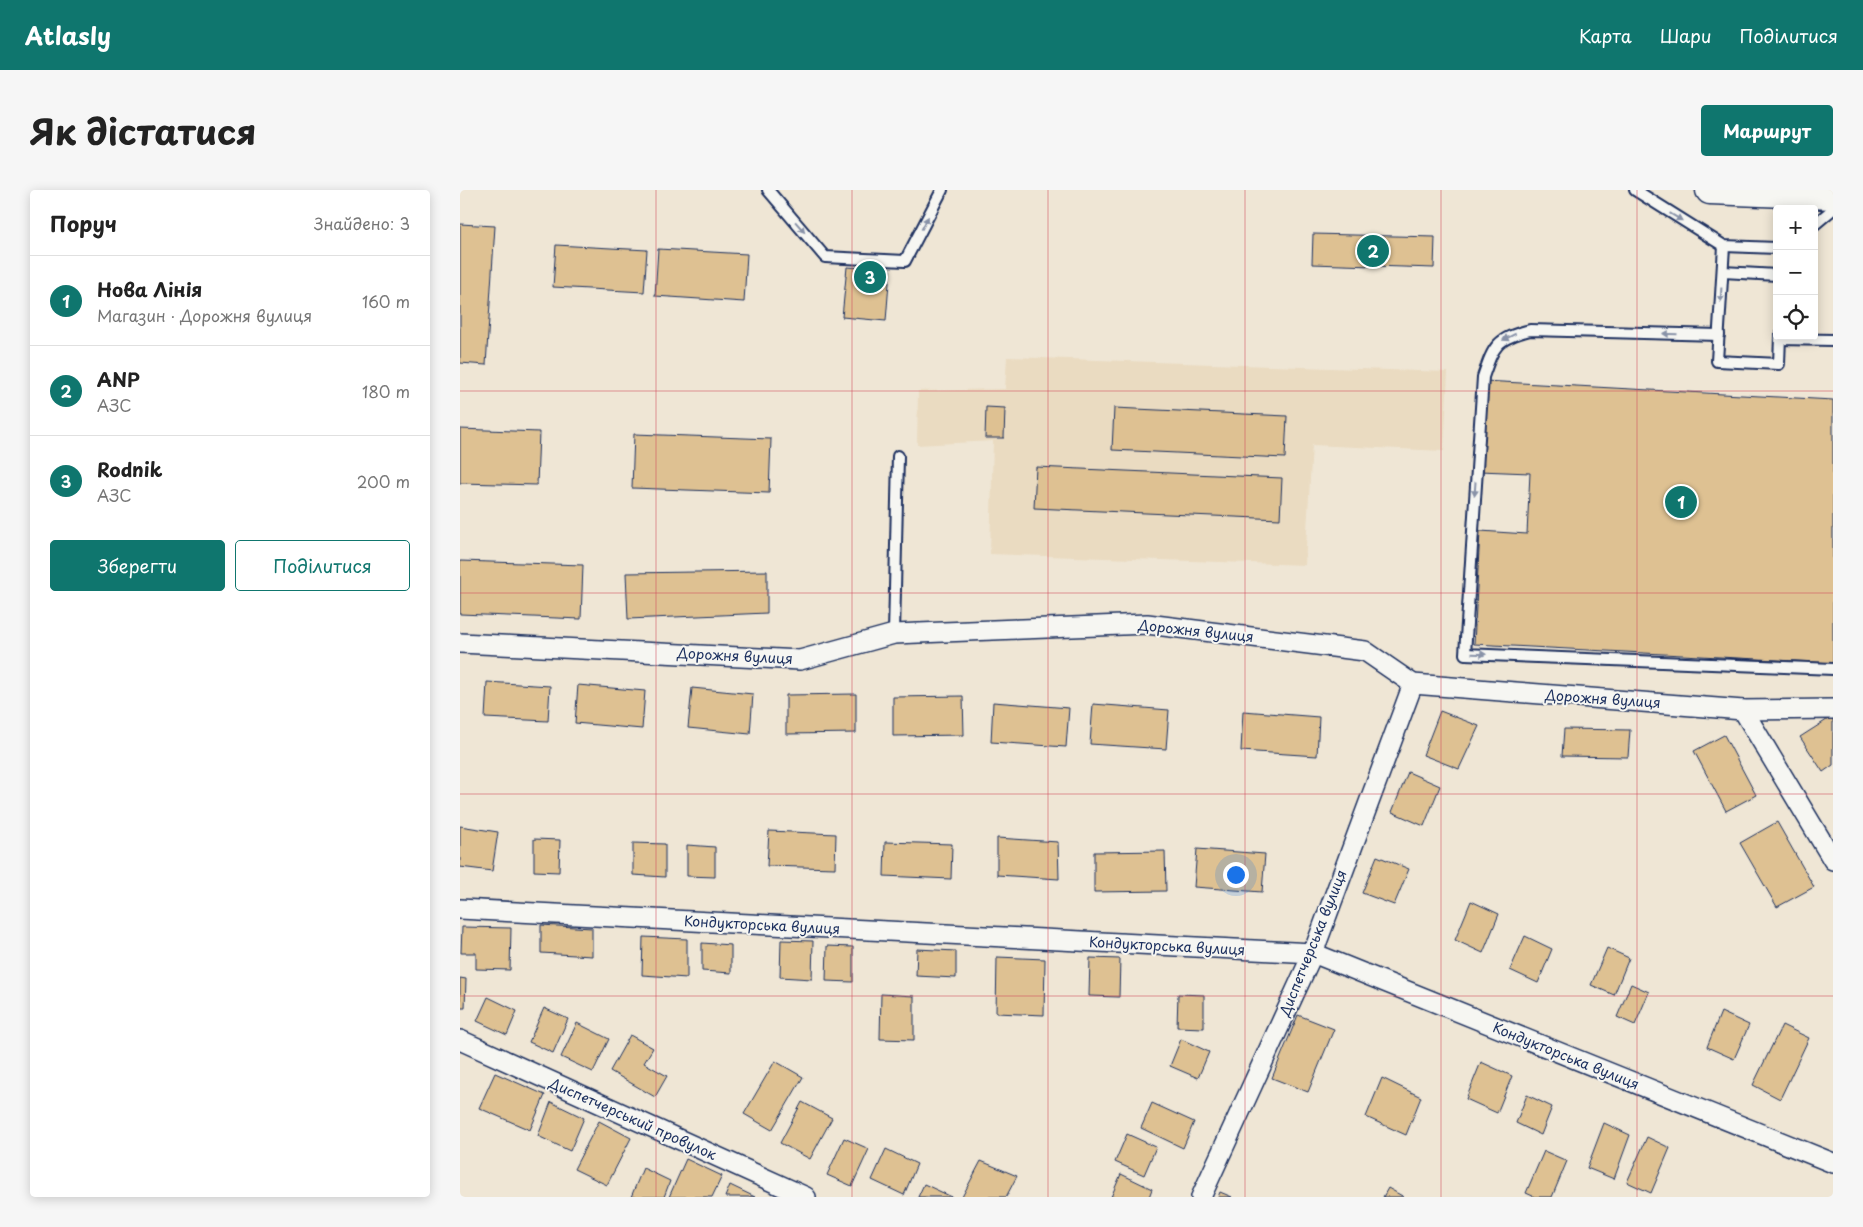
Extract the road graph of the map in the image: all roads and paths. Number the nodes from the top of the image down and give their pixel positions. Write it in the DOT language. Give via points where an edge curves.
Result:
graph roads {
  1 [pos="768,190"];
  2 [pos="942,190"];
  3 [pos="1635,190"];
  4 [pos="1710,190"];
  5 [pos="1833,195"];
  6 [pos="1833,209"];
  7 [pos="1818,221"];
  8 [pos="1724,246"];
  9 [pos="1773,248"];
  10 [pos="1722,272"];
  11 [pos="1773,275"];
  12 [pos="1719,335"];
  13 [pos="1818,339"];
  14 [pos="1780,340"];
  15 [pos="1833,340"];
  16 [pos="898,456"];
  17 [pos="894,634"];
  18 [pos="460,643"];
  19 [pos="1833,669"];
  20 [pos="1413,684"];
  21 [pos="1833,709"];
  22 [pos="1743,710"];
  23 [pos="1833,860"];
  24 [pos="460,909"];
  25 [pos="1313,953"];
  26 [pos="460,1040"];
  27 [pos="1833,1163"];
  28 [pos="806,1197"];
  29 [pos="1201,1197"];
  1 -- 2 [label="lane, one-way" via="825,257 904,261"];
  3 -- 8 [label="lane, one-way"];
  4 -- 5 [label="main road"];
  6 -- 7 [label="lane"];
  8 -- 9 [label="lane"];
  8 -- 10 [label="lane"];
  10 -- 11 [label="lane"];
  10 -- 12 [label="lane, one-way"];
  12 -- 14 [label="lane" via="1717,361 1779,364"];
  12 -- 19 [label="lane, one-way" via="1530,330 1507,336 1492,351 1483,377 1465,654"];
  13 -- 15 [label="lane"];
  16 -- 17 [label="lane"];
  17 -- 18 [label="street, Дорожня вулиця" via="800,660"];
  17 -- 20 [label="street, Дорожня вулиця" via="1147,624 1366,651"];
  20 -- 22 [label="street, Дорожня вулиця"];
  20 -- 25 [label="street, Диспетчерська вулиця"];
  21 -- 22 [label="street, Дорожня вулиця"];
  22 -- 23 [label="street"];
  24 -- 25 [label="street, Кондукторська вулиця"];
  25 -- 27 [label="street, Кондукторська вулиця"];
  25 -- 29 [label="street, Диспетчерська вулиця"];
  26 -- 28 [label="street, Диспетчерський провулок"];
}
